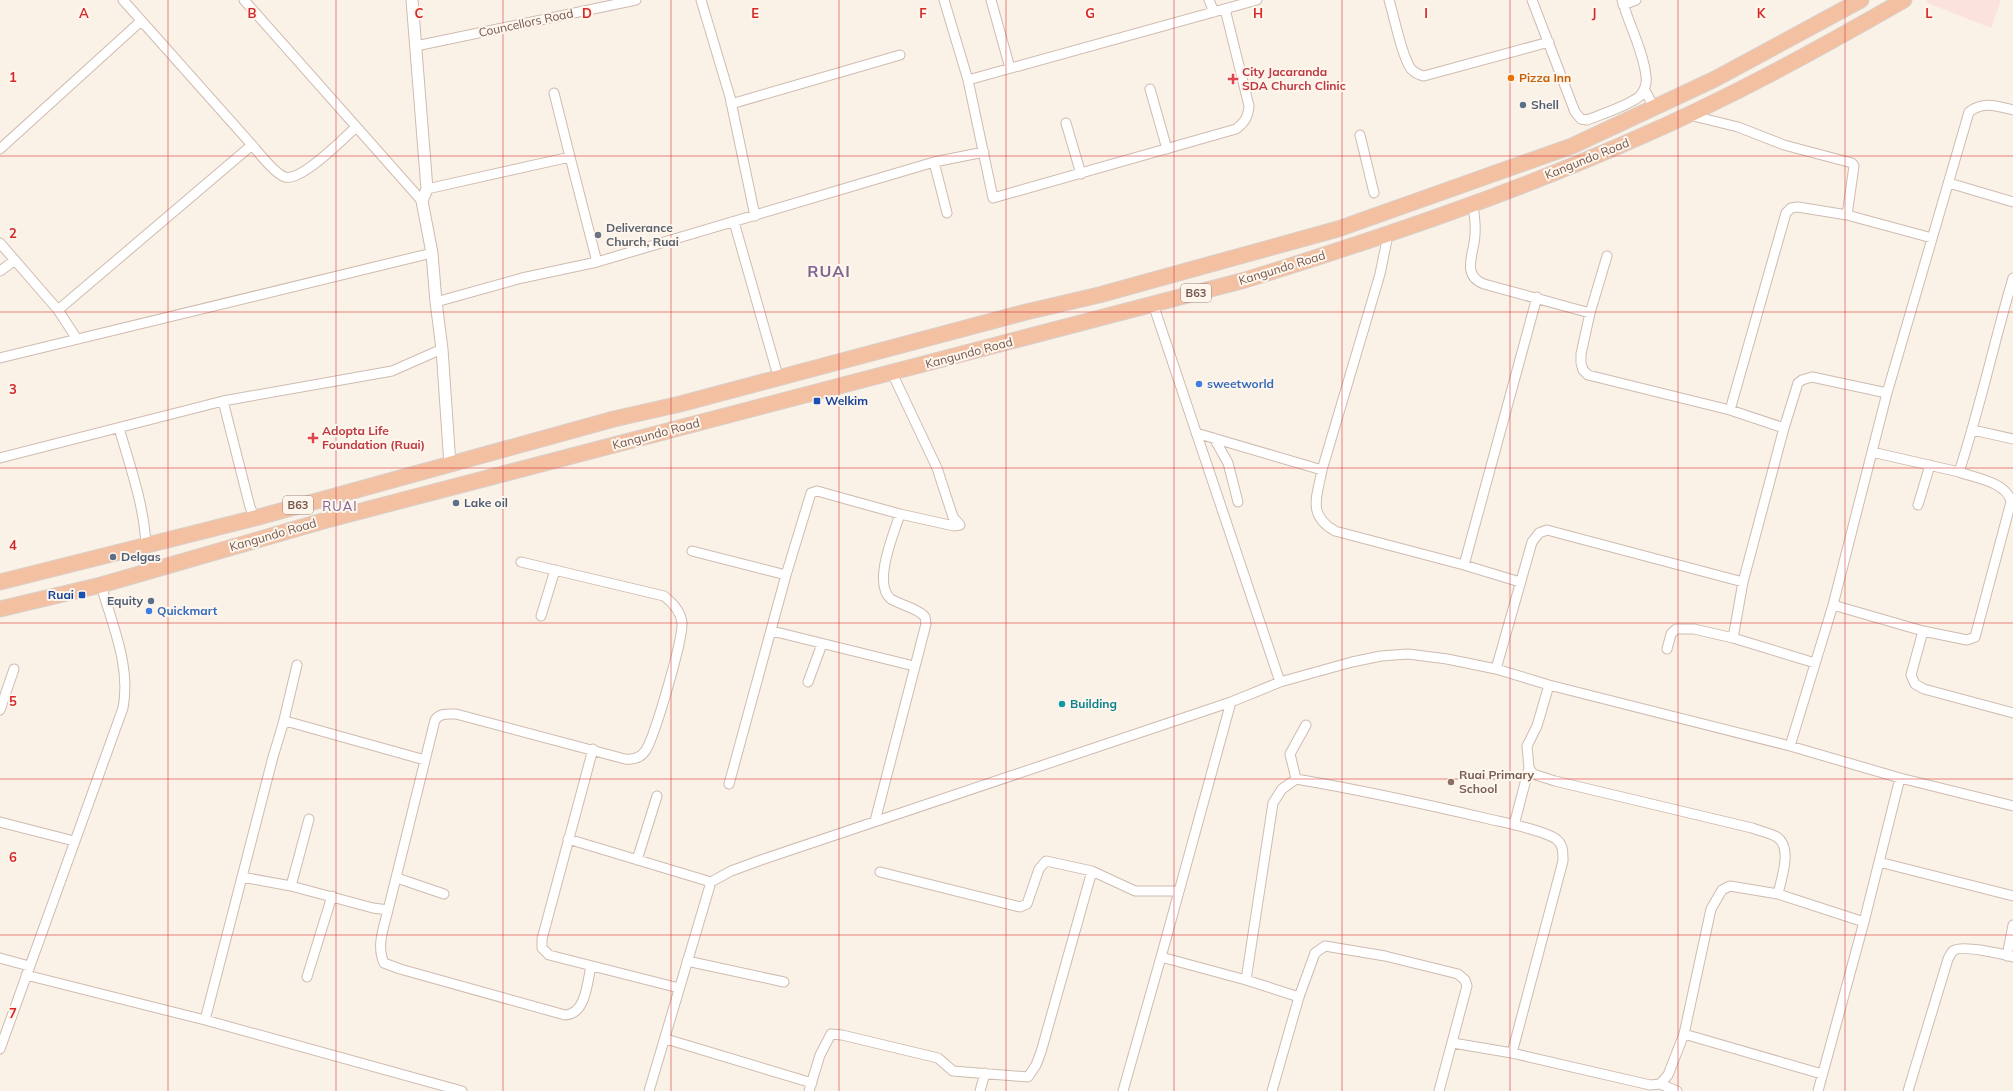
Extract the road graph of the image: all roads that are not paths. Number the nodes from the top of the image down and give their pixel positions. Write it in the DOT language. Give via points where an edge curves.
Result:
graph roads {
  1 [pos="123,0"];
  2 [pos="244,0"];
  3 [pos="412,0"];
  4 [pos="636,0"];
  5 [pos="701,0"];
  6 [pos="944,0"];
  7 [pos="991,0"];
  8 [pos="1209,0"];
  9 [pos="1257,0"];
  10 [pos="1389,0"];
  11 [pos="1532,0"];
  12 [pos="1636,0"];
  13 [pos="1861,0"];
  14 [pos="1904,0"];
  15 [pos="1622,2"];
  16 [pos="1225,9"];
  17 [pos="1214,12"];
  18 [pos="141,21"];
  19 [pos="1549,42"];
  20 [pos="416,46"];
  21 [pos="900,55"];
  22 [pos="1010,68"];
  23 [pos="1715,79"];
  24 [pos="968,80"];
  25 [pos="1150,89"];
  26 [pos="1645,90"];
  27 [pos="554,93"];
  28 [pos="1727,95"];
  29 [pos="730,104"];
  30 [pos="1654,108"];
  31 [pos="2013,110"];
  32 [pos="1688,114"];
  33 [pos="1066,123"];
  34 [pos="1619,124"];
  35 [pos="356,127"];
  36 [pos="1360,134"];
  37 [pos="1627,143"];
  38 [pos="252,145"];
  39 [pos="1572,146"];
  40 [pos="0,149"];
  41 [pos="1167,149"];
  42 [pos="984,152"];
  43 [pos="570,157"];
  44 [pos="934,162"];
  45 [pos="1580,163"];
  46 [pos="1081,174"];
  47 [pos="1949,183"];
  48 [pos="427,190"];
  49 [pos="1374,193"];
  50 [pos="422,201"];
  51 [pos="2013,202"];
  52 [pos="1473,205"];
  53 [pos="947,213"];
  54 [pos="1847,215"];
  55 [pos="755,216"];
  56 [pos="734,222"];
  57 [pos="1388,235"];
  58 [pos="1932,238"];
  59 [pos="0,243"];
  60 [pos="432,253"];
  61 [pos="1607,256"];
  62 [pos="15,260"];
  63 [pos="597,262"];
  64 [pos="0,271"];
  65 [pos="2013,278"];
  66 [pos="1537,297"];
  67 [pos="436,302"];
  68 [pos="1153,304"];
  69 [pos="58,310"];
  70 [pos="1590,313"];
  71 [pos="77,339"];
  72 [pos="442,349"];
  73 [pos="0,358"];
  74 [pos="776,369"];
  75 [pos="892,373"];
  76 [pos="1887,393"];
  77 [pos="223,401"];
  78 [pos="1730,410"];
  79 [pos="119,428"];
  80 [pos="1784,428"];
  81 [pos="1973,430"];
  82 [pos="1196,433"];
  83 [pos="1214,438"];
  84 [pos="2013,438"];
  85 [pos="1872,452"];
  86 [pos="0,458"];
  87 [pos="450,465"];
  88 [pos="1930,465"];
  89 [pos="1322,470"];
  90 [pos="1958,472"];
  91 [pos="1238,502"];
  92 [pos="1918,506"];
  93 [pos="900,514"];
  94 [pos="255,518"];
  95 [pos="143,546"];
  96 [pos="692,551"];
  97 [pos="521,562"];
  98 [pos="1464,565"];
  99 [pos="555,570"];
  100 [pos="146,572"];
  101 [pos="786,575"];
  102 [pos="0,582"];
  103 [pos="1520,582"];
  104 [pos="1743,582"];
  105 [pos="101,585"];
  106 [pos="1833,605"];
  107 [pos="0,609"];
  108 [pos="541,616"];
  109 [pos="772,631"];
  110 [pos="1923,631"];
  111 [pos="1733,638"];
  112 [pos="822,644"];
  113 [pos="1667,649"];
  114 [pos="1815,662"];
  115 [pos="297,665"];
  116 [pos="914,666"];
  117 [pos="1496,669"];
  118 [pos="14,670"];
  119 [pos="808,682"];
  120 [pos="1280,682"];
  121 [pos="1549,685"];
  122 [pos="1231,702"];
  123 [pos="0,710"];
  124 [pos="2013,713"];
  125 [pos="283,724"];
  126 [pos="1306,725"];
  127 [pos="1790,746"];
  128 [pos="593,749"];
  129 [pos="425,760"];
  130 [pos="1529,768"];
  131 [pos="1900,778"];
  132 [pos="1296,779"];
  133 [pos="729,784"];
  134 [pos="657,796"];
  135 [pos="2013,806"];
  136 [pos="309,819"];
  137 [pos="875,821"];
  138 [pos="0,822"];
  139 [pos="1514,825"];
  140 [pos="568,839"];
  141 [pos="74,841"];
  142 [pos="637,860"];
  143 [pos="1879,862"];
  144 [pos="1092,871"];
  145 [pos="880,872"];
  146 [pos="242,877"];
  147 [pos="397,878"];
  148 [pos="711,882"];
  149 [pos="291,886"];
  150 [pos="1179,891"];
  151 [pos="444,894"];
  152 [pos="1778,894"];
  153 [pos="332,896"];
  154 [pos="2013,896"];
  155 [pos="388,910"];
  156 [pos="1864,922"];
  157 [pos="2013,925"];
  158 [pos="2010,956"];
  159 [pos="1161,957"];
  160 [pos="0,958"];
  161 [pos="687,961"];
  162 [pos="29,966"];
  163 [pos="591,966"];
  164 [pos="26,975"];
  165 [pos="307,976"];
  166 [pos="1246,980"];
  167 [pos="784,982"];
  168 [pos="679,988"];
  169 [pos="1299,997"];
  170 [pos="205,1020"];
  171 [pos="1684,1034"];
  172 [pos="666,1039"];
  173 [pos="1453,1043"];
  174 [pos="0,1049"];
  175 [pos="1512,1052"];
  176 [pos="985,1072"];
  177 [pos="1822,1074"];
  178 [pos="1660,1084"];
  179 [pos="810,1087"];
  180 [pos="446,1089"];
  181 [pos="462,1091"];
  182 [pos="649,1091"];
  183 [pos="980,1091"];
  184 [pos="1123,1091"];
  185 [pos="1272,1091"];
  186 [pos="1439,1091"];
  187 [pos="1677,1091"];
  188 [pos="1818,1091"];
  189 [pos="1908,1091"];
  1 -- 18 [label="street"];
  2 -- 35 [label="street"];
  3 -- 20 [label="street"];
  4 -- 20 [label="street, Councellors Road"];
  5 -- 29 [label="street"];
  6 -- 24 [label="street"];
  7 -- 22 [label="street"];
  8 -- 17 [label="street"];
  9 -- 16 [label="street"];
  10 -- 19 [label="street" via="1406,58 1417,74 1424,76"];
  11 -- 19 [label="street"];
  12 -- 15 [label="street"];
  13 -- 23 [label="highway, Kangundo Road / B63"];
  14 -- 28 [label="highway, Kangundo Road / B63" via="1834,40"];
  15 -- 26 [label="street" via="1646,76"];
  16 -- 17 [label="street"];
  16 -- 41 [label="street" via="1248,115 1236,129"];
  17 -- 22 [label="street"];
  18 -- 38 [label="street"];
  18 -- 40 [label="street"];
  19 -- 26 [label="street" via="1575,112 1581,119 1587,120 1622,105 1639,97"];
  20 -- 48 [label="street"];
  21 -- 29 [label="street"];
  22 -- 24 [label="street"];
  23 -- 28 [label="highway"];
  23 -- 30 [label="highway, Kangundo Road / B63"];
  24 -- 42 [label="street"];
  25 -- 41 [label="street"];
  26 -- 30 [label="street"];
  27 -- 43 [label="street"];
  28 -- 32 [label="highway, Kangundo Road / B63"];
  29 -- 55 [label="street"];
  30 -- 34 [label="highway, Kangundo Road / B63"];
  31 -- 47 [label="street" via="1985,105 1976,106 1969,112"];
  32 -- 37 [label="highway, Kangundo Road / B63"];
  32 -- 54 [label="street" via="1852,163 1854,166"];
  33 -- 46 [label="street"];
  34 -- 37 [label="highway"];
  34 -- 39 [label="highway, Kangundo Road / B63"];
  35 -- 38 [label="street" via="295,177 279,174"];
  35 -- 50 [label="street"];
  36 -- 49 [label="street"];
  37 -- 45 [label="highway, Kangundo Road / B63"];
  38 -- 69 [label="street"];
  39 -- 45 [label="highway"];
  39 -- 87 [label="highway, Kangundo Road / B63" via="1338,229 1099,295 614,419"];
  41 -- 46 [label="street"];
  42 -- 44 [label="street"];
  42 -- 46 [label="street" via="993,198"];
  43 -- 48 [label="street"];
  43 -- 63 [label="street"];
  44 -- 53 [label="street"];
  44 -- 55 [label="street"];
  45 -- 52 [label="highway, Kangundo Road / B63"];
  47 -- 51 [label="street"];
  47 -- 58 [label="street"];
  48 -- 50 [label="street"];
  50 -- 60 [label="street"];
  52 -- 57 [label="highway, Kangundo Road / B63"];
  52 -- 66 [label="street" via="1475,235 1470,262 1472,276 1484,284"];
  54 -- 58 [label="street"];
  54 -- 78 [label="street" via="1798,207 1792,208 1786,214"];
  55 -- 56 [label="street"];
  56 -- 63 [label="street"];
  56 -- 74 [label="street"];
  57 -- 68 [label="highway, Kangundo Road / B63" via="1245,280"];
  57 -- 89 [label="street" via="1380,274"];
  58 -- 76 [label="street"];
  59 -- 62 [label="street"];
  60 -- 67 [label="street"];
  60 -- 71 [label="street"];
  61 -- 70 [label="street"];
  62 -- 64 [label="street"];
  62 -- 69 [label="street"];
  63 -- 67 [label="street" via="522,278"];
  65 -- 81 [label="street"];
  66 -- 70 [label="street"];
  66 -- 98 [label="street"];
  67 -- 72 [label="street"];
  68 -- 75 [label="highway, Kangundo Road / B63"];
  68 -- 82 [label="street"];
  69 -- 71 [label="street"];
  70 -- 78 [label="street" via="1581,362 1583,370 1588,375"];
  71 -- 73 [label="street"];
  72 -- 77 [label="street" via="392,371"];
  72 -- 87 [label="street"];
  75 -- 93 [label="street" via="937,468 954,517 960,525 954,526"];
  75 -- 100 [label="highway, Kangundo Road / B63" via="323,521"];
  76 -- 80 [label="street" via="1807,378 1796,388"];
  76 -- 85 [label="street"];
  77 -- 79 [label="street"];
  77 -- 94 [label="street"];
  78 -- 80 [label="street"];
  79 -- 86 [label="street"];
  79 -- 95 [label="street" via="139,495 144,525"];
  80 -- 104 [label="street"];
  81 -- 84 [label="street"];
  81 -- 90 [label="street"];
  82 -- 83 [label="street"];
  82 -- 120 [label="street"];
  83 -- 89 [label="street"];
  83 -- 91 [label="street" via="1228,463"];
  85 -- 88 [label="street"];
  85 -- 106 [label="street"];
  87 -- 94 [label="highway, Kangundo Road / B63"];
  88 -- 90 [label="street"];
  88 -- 92 [label="street"];
  89 -- 98 [label="street" via="1316,502 1317,514 1321,522 1328,527"];
  90 -- 110 [label="street" via="2001,488 2010,497 2011,502 1975,637 1967,640"];
  93 -- 101 [label="street" via="817,491 812,492"];
  93 -- 116 [label="street" via="889,547 883,585 891,598 918,610 925,617 926,624"];
  94 -- 95 [label="highway, Kangundo Road / B63" via="210,527"];
  95 -- 100 [label="highway"];
  95 -- 102 [label="highway, Kangundo Road / B63"];
  96 -- 101 [label="street"];
  97 -- 99 [label="street"];
  98 -- 103 [label="street"];
  99 -- 108 [label="street"];
  99 -- 128 [label="street" via="664,596 674,604 680,616 681,631 673,664 646,751 633,760"];
  100 -- 105 [label="highway, Kangundo Road / B63"];
  101 -- 109 [label="street"];
  103 -- 104 [label="street" via="1532,542 1539,533 1547,530"];
  103 -- 117 [label="street"];
  104 -- 111 [label="street"];
  105 -- 107 [label="highway, Kangundo Road / B63"];
  105 -- 141 [label="street" via="123,661 125,697"];
  106 -- 110 [label="street"];
  106 -- 114 [label="street"];
  109 -- 112 [label="street"];
  109 -- 133 [label="street"];
  110 -- 124 [label="street" via="1911,675 1915,684 1924,690"];
  111 -- 113 [label="street" via="1694,629 1676,629 1671,634"];
  111 -- 114 [label="street"];
  112 -- 116 [label="street"];
  112 -- 119 [label="street"];
  114 -- 127 [label="street"];
  115 -- 125 [label="street"];
  116 -- 137 [label="street"];
  117 -- 120 [label="street" via="1447,658 1408,654 1352,662"];
  117 -- 121 [label="street"];
  118 -- 123 [label="street"];
  120 -- 122 [label="street"];
  121 -- 127 [label="street"];
  121 -- 130 [label="street" via="1537,726 1527,746"];
  122 -- 137 [label="street"];
  122 -- 150 [label="street"];
  125 -- 129 [label="street" via="289,722"];
  125 -- 146 [label="street"];
  126 -- 132 [label="street" via="1290,754"];
  127 -- 131 [label="street"];
  128 -- 129 [label="street" via="456,714 444,714 435,720"];
  128 -- 140 [label="street"];
  129 -- 147 [label="street"];
  130 -- 139 [label="street"];
  130 -- 152 [label="street" via="1534,774 1555,781 1776,836 1782,842 1785,857"];
  131 -- 135 [label="street"];
  131 -- 143 [label="street"];
  132 -- 139 [label="street" via="1423,803"];
  132 -- 166 [label="street" via="1282,789 1273,803"];
  134 -- 142 [label="street"];
  136 -- 149 [label="street"];
  137 -- 148 [label="street" via="731,871"];
  138 -- 141 [label="street"];
  139 -- 175 [label="street" via="1555,838 1563,849 1563,861"];
  140 -- 142 [label="street"];
  140 -- 163 [label="street" via="541,944 549,955"];
  141 -- 162 [label="street"];
  142 -- 148 [label="street"];
  143 -- 154 [label="street"];
  143 -- 156 [label="street"];
  144 -- 145 [label="street" via="1046,861 1039,869 1027,904 1020,907"];
  144 -- 150 [label="street" via="1135,891"];
  144 -- 176 [label="street" via="1036,1065 1028,1077"];
  146 -- 149 [label="street"];
  146 -- 170 [label="street"];
  147 -- 151 [label="street"];
  147 -- 155 [label="street"];
  148 -- 161 [label="street"];
  149 -- 153 [label="street"];
  150 -- 159 [label="street"];
  152 -- 156 [label="street"];
  152 -- 171 [label="street" via="1730,886 1722,890 1717,897 1711,909"];
  153 -- 155 [label="street"];
  153 -- 165 [label="street"];
  155 -- 163 [label="street" via="380,945 380,955 384,963 565,1015 579,1009"];
  156 -- 177 [label="street"];
  157 -- 158 [label="street"];
  158 -- 189 [label="street" via="1960,949 1953,951 1948,959"];
  159 -- 166 [label="street"];
  159 -- 184 [label="street"];
  160 -- 162 [label="street"];
  161 -- 167 [label="street"];
  161 -- 168 [label="street"];
  162 -- 164 [label="street"];
  163 -- 168 [label="street"];
  164 -- 170 [label="street"];
  164 -- 174 [label="street"];
  166 -- 169 [label="street"];
  168 -- 172 [label="street"];
  169 -- 173 [label="street" via="1315,953 1325,946 1385,956 1458,974 1468,986"];
  169 -- 185 [label="street"];
  170 -- 180 [label="street"];
  171 -- 177 [label="street"];
  171 -- 178 [label="street" via="1668,1075"];
  172 -- 179 [label="street"];
  172 -- 182 [label="street"];
  173 -- 175 [label="street"];
  173 -- 186 [label="street"];
  175 -- 178 [label="street" via="1650,1085"];
  176 -- 179 [label="street" via="953,1071 938,1058 831,1034 820,1055"];
  176 -- 183 [label="street"];
  177 -- 188 [label="street"];
  178 -- 187 [label="street"];
  180 -- 181 [label="street"];
}
